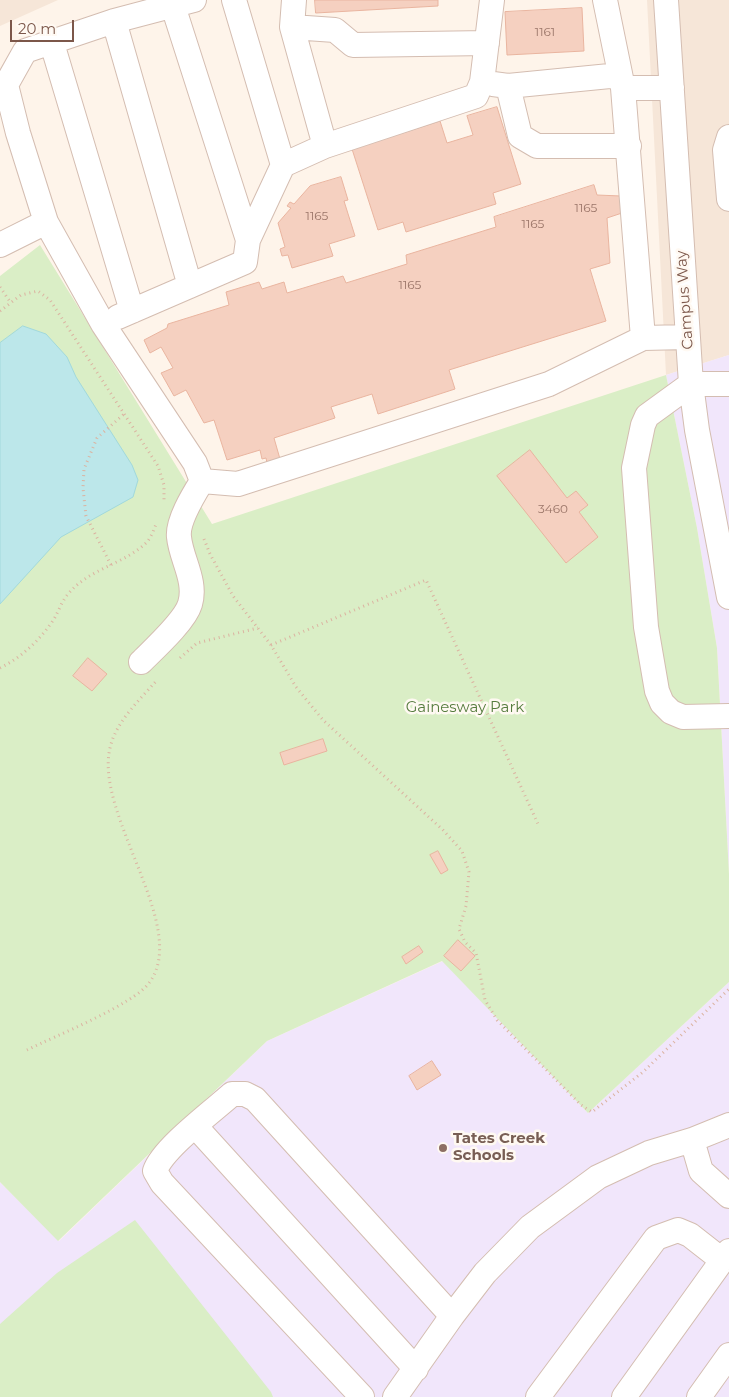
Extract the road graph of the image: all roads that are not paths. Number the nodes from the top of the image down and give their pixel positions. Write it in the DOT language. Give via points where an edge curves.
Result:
graph roads {
  1 [pos="234,0"];
  2 [pos="492,0"];
  3 [pos="605,0"];
  4 [pos="666,0"];
  5 [pos="184,3"];
  6 [pos="291,10"];
  7 [pos="114,21"];
  8 [pos="51,40"];
  9 [pos="487,43"];
  10 [pos="482,82"];
  11 [pos="622,82"];
  12 [pos="508,86"];
  13 [pos="672,88"];
  14 [pos="729,137"];
  15 [pos="325,146"];
  16 [pos="629,146"];
  17 [pos="283,165"];
  18 [pos="729,199"];
  19 [pos="46,222"];
  20 [pos="248,240"];
  21 [pos="0,245"];
  22 [pos="190,286"];
  23 [pos="132,311"];
  24 [pos="103,324"];
  25 [pos="687,337"];
  26 [pos="643,338"];
  27 [pos="691,384"];
  28 [pos="729,384"];
  29 [pos="202,481"];
  30 [pos="729,597"];
  31 [pos="141,662"];
  32 [pos="729,716"];
  33 [pos="729,1125"];
  34 [pos="196,1127"];
  35 [pos="692,1140"];
  36 [pos="729,1196"];
  37 [pos="726,1256"];
  38 [pos="452,1316"];
  39 [pos="729,1356"];
  40 [pos="405,1387"];
  41 [pos="362,1397"];
  42 [pos="538,1397"];
  43 [pos="624,1397"];
  44 [pos="699,1397"];
  1 -- 17 [label="street"];
  2 -- 9 [label="street"];
  3 -- 11 [label="street"];
  4 -- 13 [label="street, Campus Way"];
  5 -- 7 [label="street"];
  5 -- 20 [label="street"];
  6 -- 9 [label="street" via="335,30 353,45"];
  6 -- 15 [label="street"];
  7 -- 8 [label="street"];
  7 -- 22 [label="street"];
  8 -- 19 [label="street" via="25,51 6,85"];
  8 -- 23 [label="street"];
  9 -- 10 [label="street"];
  10 -- 12 [label="street"];
  10 -- 15 [label="street" via="476,96"];
  11 -- 12 [label="street"];
  11 -- 13 [label="street"];
  11 -- 16 [label="street"];
  12 -- 16 [label="street" via="520,136 537,146"];
  13 -- 25 [label="street, Campus Way"];
  14 -- 18 [label="street" via="725,150"];
  15 -- 17 [label="street"];
  16 -- 26 [label="street"];
  17 -- 20 [label="street"];
  19 -- 21 [label="street"];
  19 -- 24 [label="street"];
  20 -- 22 [label="street" via="245,262"];
  22 -- 23 [label="street"];
  23 -- 24 [label="street"];
  24 -- 29 [label="street" via="195,463"];
  25 -- 26 [label="street"];
  25 -- 27 [label="street, Campus Way"];
  26 -- 29 [label="street" via="549,384 238,484"];
  27 -- 28 [label="street"];
  27 -- 30 [label="street, Campus Way"];
  27 -- 32 [label="street" via="647,416 638,444 634,468 646,627 657,692 662,703 671,712 684,717"];
  29 -- 31 [label="street" via="189,502 179,535 192,581 190,604 171,631"];
  33 -- 35 [label="street"];
  34 -- 38 [label="street" via="232,1094 245,1094 255,1099"];
  34 -- 40 [label="street"];
  34 -- 41 [label="street" via="158,1161 155,1171 162,1183"];
  35 -- 36 [label="street" via="702,1172"];
  35 -- 38 [label="street" via="649,1153 598,1177 530,1227 485,1273"];
  37 -- 42 [label="street" via="678,1230 656,1238"];
  37 -- 43 [label="street"];
  38 -- 40 [label="street"];
  39 -- 44 [label="street"];
}
